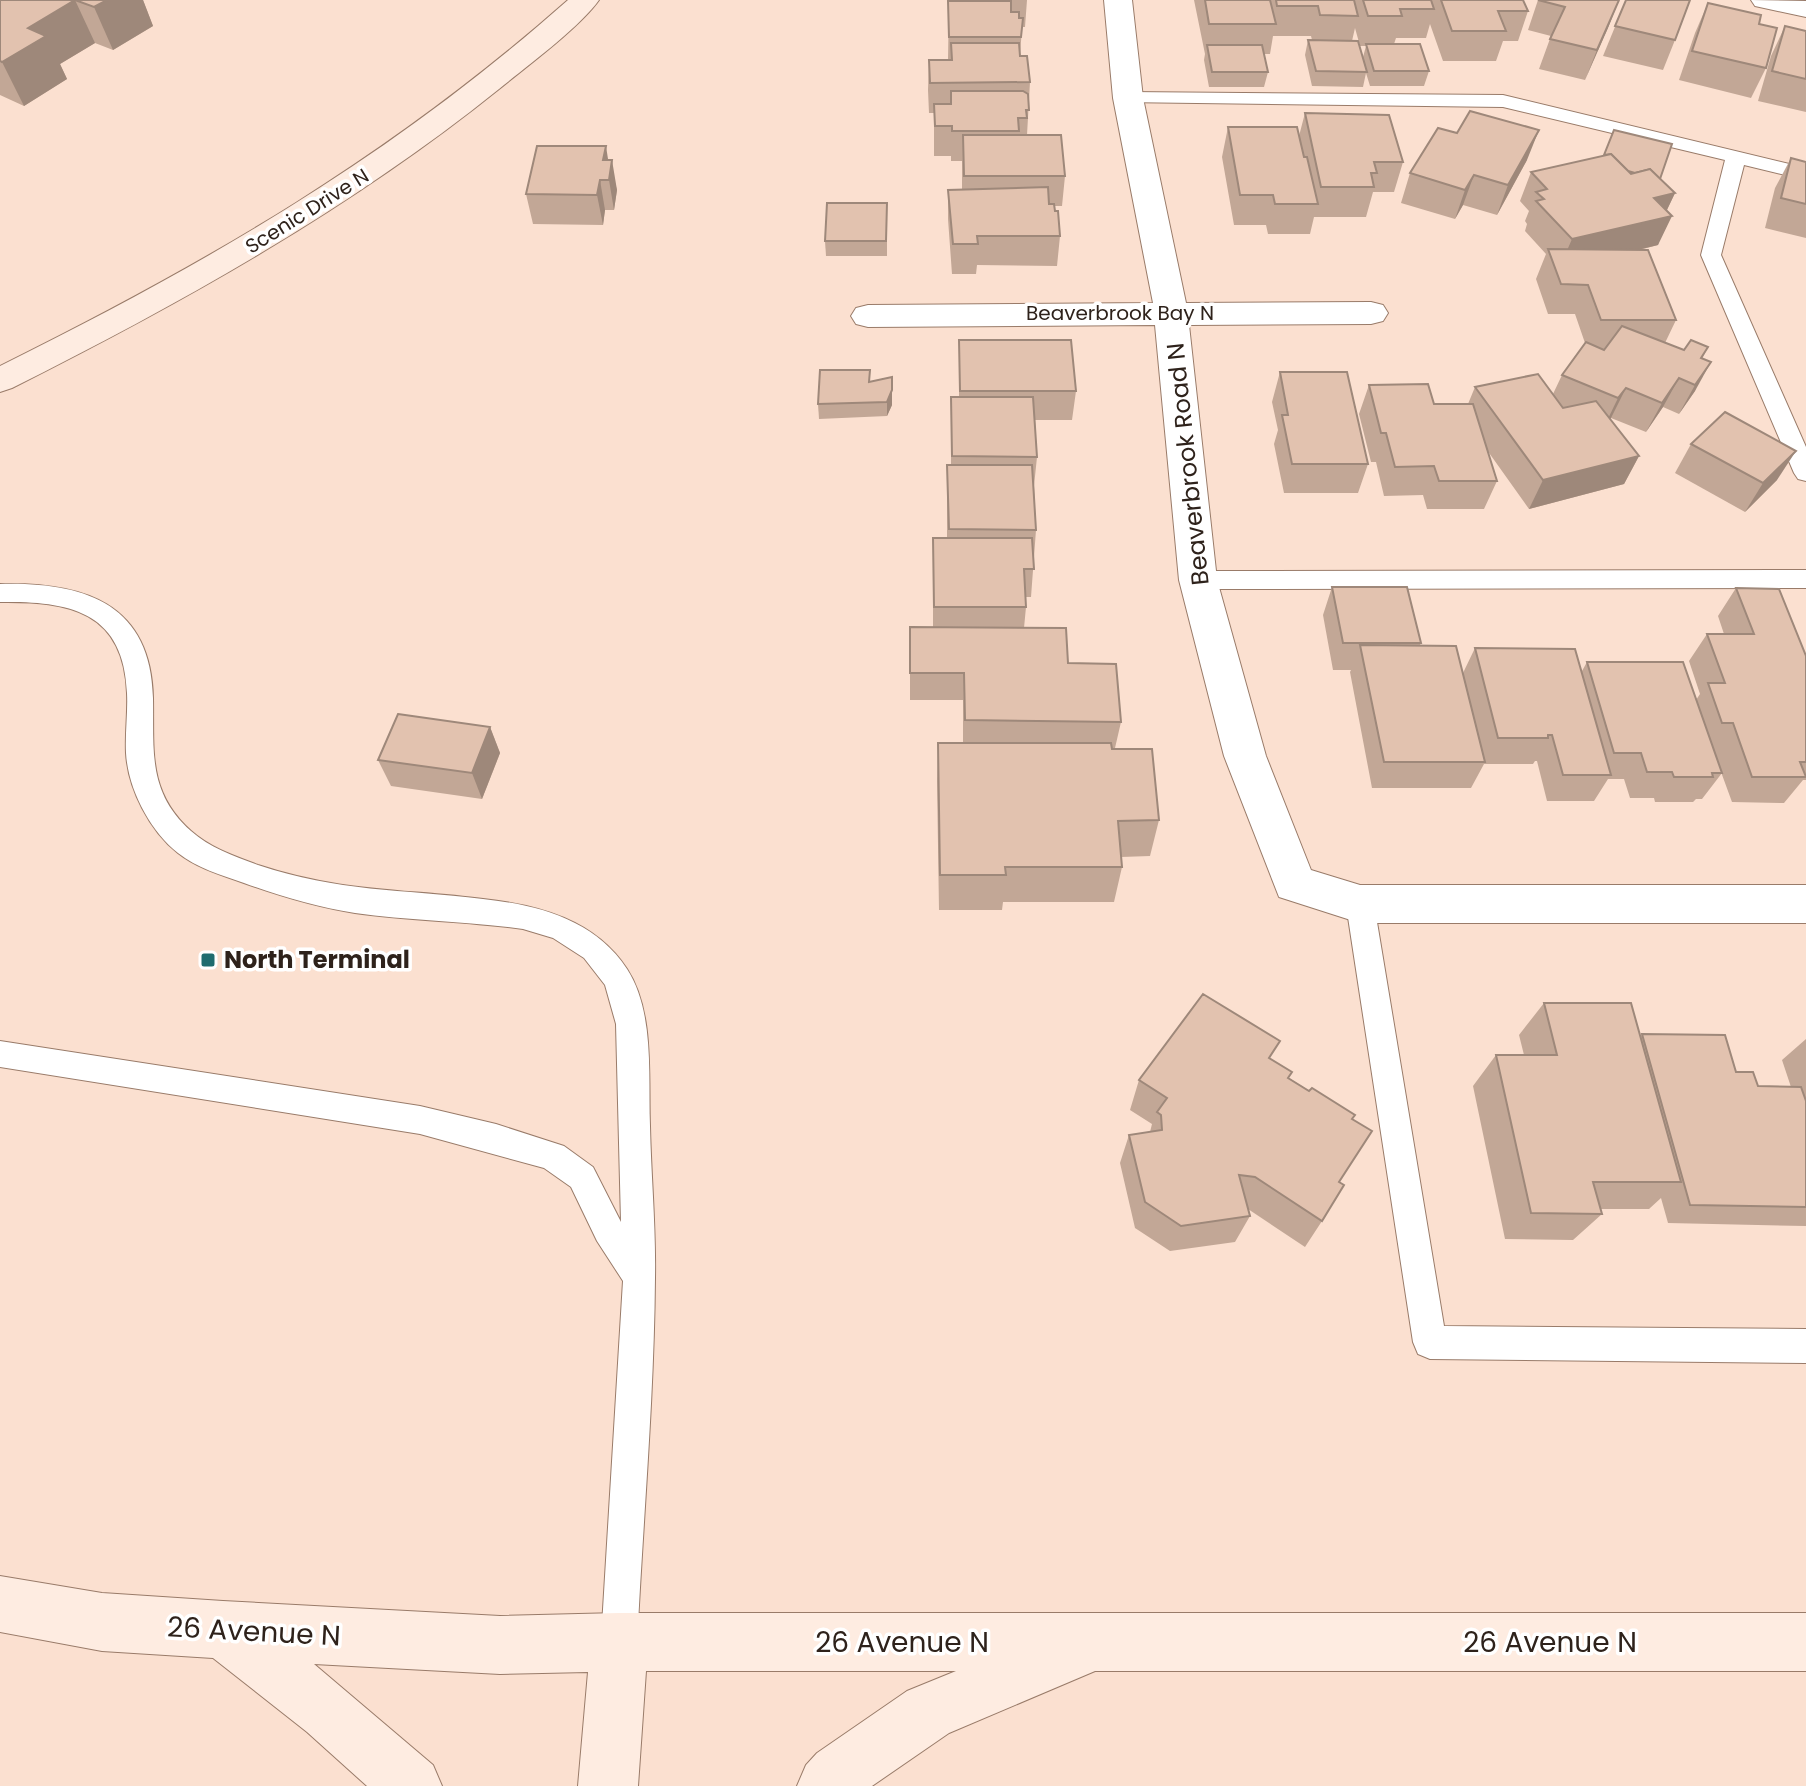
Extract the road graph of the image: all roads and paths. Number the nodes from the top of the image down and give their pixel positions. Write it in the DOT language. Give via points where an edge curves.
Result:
graph roads {
  1 [pos="585,0"];
  2 [pos="1118,0"];
  3 [pos="1765,0"];
  4 [pos="1806,9"];
  5 [pos="1128,98"];
  6 [pos="1736,157"];
  7 [pos="1806,174"];
  8 [pos="1171,312"];
  9 [pos="1371,313"];
  10 [pos="868,316"];
  11 [pos="0,380"];
  12 [pos="1806,473"];
  13 [pos="1806,579"];
  14 [pos="1198,580"];
  15 [pos="0,593"];
  16 [pos="1360,904"];
  17 [pos="1806,904"];
  18 [pos="0,1054"];
  19 [pos="639,1277"];
  20 [pos="1806,1346"];
  21 [pos="0,1604"];
  22 [pos="223,1630"];
  23 [pos="619,1642"];
  24 [pos="1094,1642"];
  25 [pos="1806,1642"];
  26 [pos="412,1786"];
  27 [pos="608,1786"];
  28 [pos="827,1786"];
  1 -- 11 [label="main road, Scenic Drive N" via="520,61 317,208"];
  2 -- 5 [label="street, Beaverbrook Road N"];
  3 -- 4 [label="street"];
  5 -- 6 [label="lane" via="1503,101"];
  5 -- 8 [label="street, Beaverbrook Road N"];
  6 -- 7 [label="lane"];
  6 -- 12 [label="lane" via="1711,255"];
  8 -- 9 [label="street, Beaverbrook Bay N"];
  8 -- 10 [label="street, Beaverbrook Bay N"];
  8 -- 14 [label="street, Beaverbrook Road N"];
  13 -- 14 [label="lane"];
  14 -- 16 [label="street, Beaverbrook Road N" via="1245,756 1294,884"];
  15 -- 19 [label="lane" via="86,601 129,639 139,676 142,775 170,830 186,846 254,876 354,901 533,917 581,940 605,959 624,988 631,1024"];
  16 -- 17 [label="street, Beaverbrook Road N"];
  16 -- 20 [label="lane" via="1430,1342"];
  18 -- 19 [label="lane" via="420,1120 553,1156 582,1177"];
  19 -- 23 [label="lane"];
  21 -- 22 [label="main road, 26 Avenue N" via="102,1622"];
  22 -- 23 [label="main road, 26 Avenue N" via="500,1645"];
  22 -- 26 [label="main road" via="328,1711"];
  23 -- 24 [label="main road, 26 Avenue N"];
  23 -- 27 [label="main road"];
  24 -- 25 [label="main road, 26 Avenue N"];
  24 -- 28 [label="main road" via="928,1712"];
}
